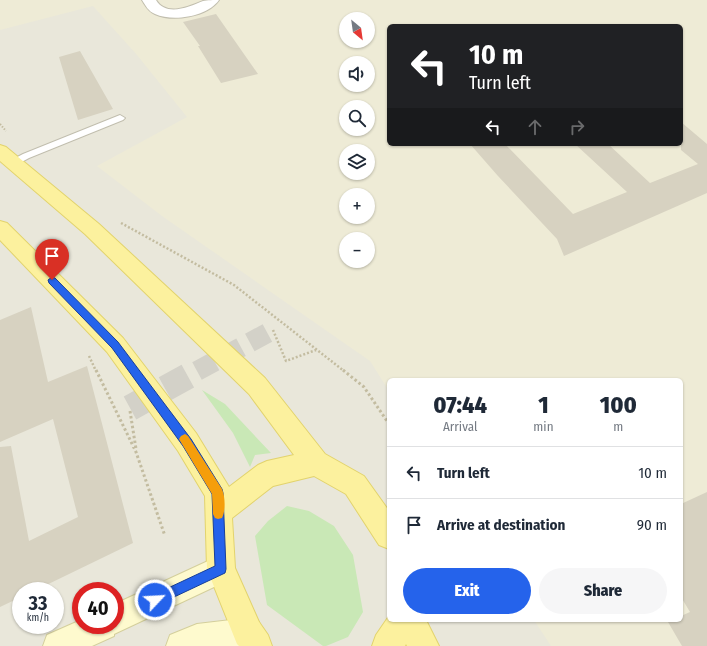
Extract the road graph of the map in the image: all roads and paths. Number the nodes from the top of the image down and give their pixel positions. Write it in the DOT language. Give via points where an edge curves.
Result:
graph roads {
  1 [pos="149,0"];
  2 [pos="212,0"];
  3 [pos="120,118"];
  4 [pos="0,124"];
  5 [pos="13,157"];
  6 [pos="116,220"];
  7 [pos="0,228"];
  8 [pos="273,330"];
  9 [pos="85,350"];
  10 [pos="316,350"];
  11 [pos="130,408"];
  12 [pos="387,421"];
  13 [pos="136,452"];
  14 [pos="316,463"];
  15 [pos="218,512"];
  16 [pos="387,532"];
  17 [pos="165,536"];
  18 [pos="221,569"];
  19 [pos="124,615"];
  20 [pos="403,622"];
  21 [pos="411,622"];
  22 [pos="84,634"];
  23 [pos="252,640"];
  24 [pos="58,646"];
  25 [pos="182,646"];
  26 [pos="387,646"];
  27 [pos="424,646"];
  1 -- 2 [label="street" via="153,7 160,11 181,13 202,8"];
  3 -- 5 [label="lane"];
  4 -- 5 [label="path"];
  5 -- 14 [label="main road" via="256,386"];
  6 -- 10 [label="path" via="234,285"];
  7 -- 15 [label="main road" via="115,345 187,442 218,493"];
  8 -- 10 [label="path" via="286,361"];
  9 -- 13 [label="path"];
  10 -- 12 [label="path" via="364,387"];
  11 -- 13 [label="path"];
  13 -- 17 [label="path"];
  14 -- 15 [label="main road" via="267,474"];
  14 -- 16 [label="main road" via="355,485"];
  15 -- 18 [label="main road"];
  18 -- 19 [label="street"];
  18 -- 23 [label="main road"];
  20 -- 26 [label="main road"];
  21 -- 27 [label="main road"];
  22 -- 24 [label="street"];
  23 -- 25 [label="street" via="196,639"];
}
